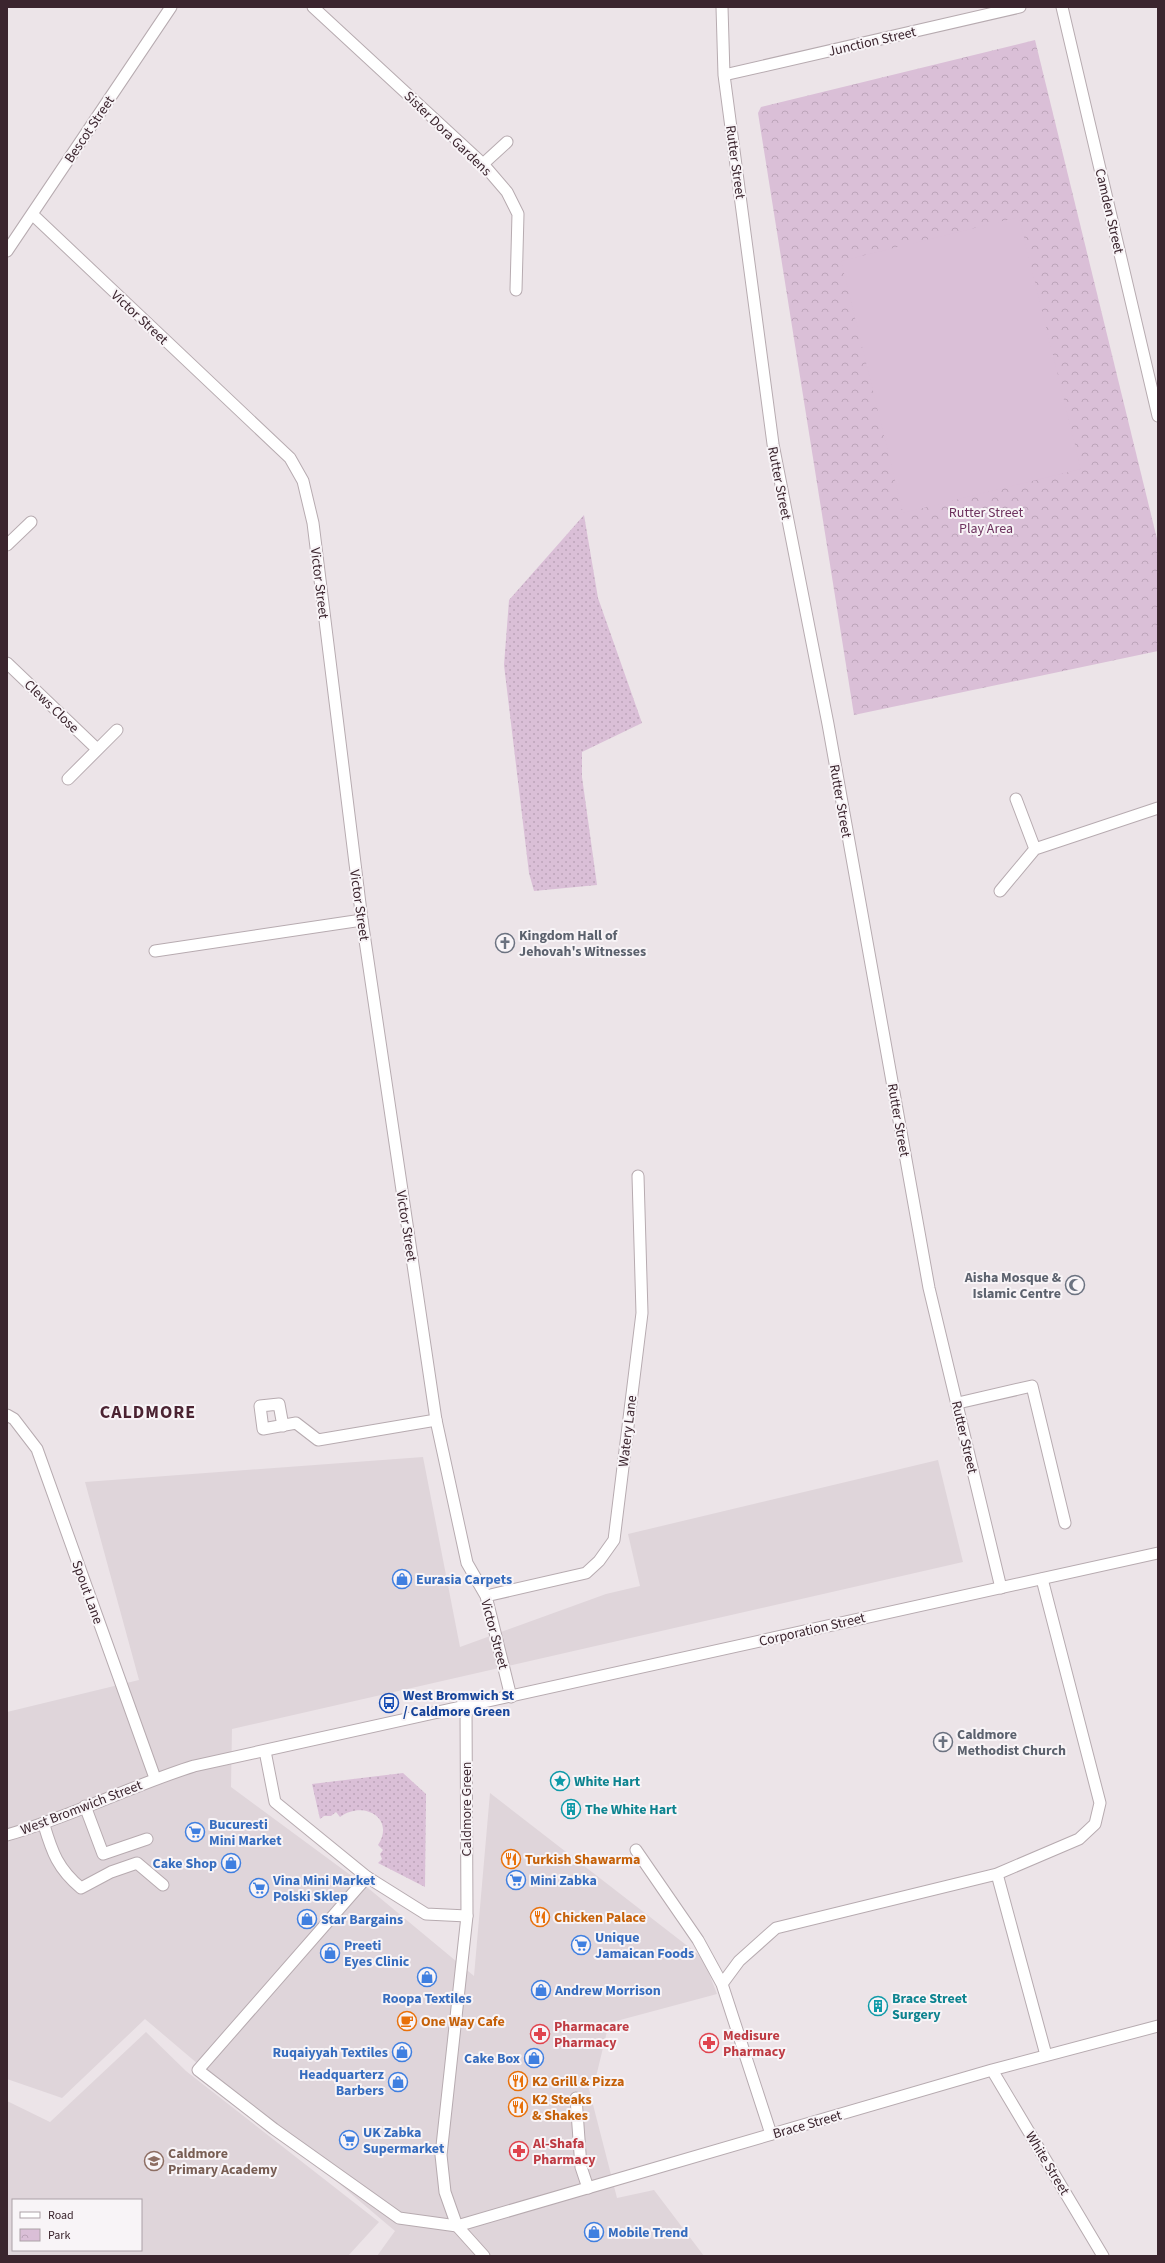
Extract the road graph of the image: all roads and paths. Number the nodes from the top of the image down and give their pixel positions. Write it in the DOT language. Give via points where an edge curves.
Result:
graph roads {
  1 [pos="171,7"];
  2 [pos="313,7"];
  3 [pos="722,7"];
  4 [pos="1020,7"];
  5 [pos="1062,7"];
  6 [pos="724,75"];
  7 [pos="507,142"];
  8 [pos="482,164"];
  9 [pos="32,214"];
  10 [pos="7,250"];
  11 [pos="516,290"];
  12 [pos="1158,416"];
  13 [pos="31,522"];
  14 [pos="7,545"];
  15 [pos="7,663"];
  16 [pos="117,730"];
  17 [pos="97,749"];
  18 [pos="68,779"];
  19 [pos="1016,799"];
  20 [pos="1158,808"];
  21 [pos="1035,849"];
  22 [pos="1000,891"];
  23 [pos="362,920"];
  24 [pos="155,952"];
  25 [pos="638,1176"];
  26 [pos="958,1403"];
  27 [pos="7,1415"];
  28 [pos="436,1420"];
  29 [pos="283,1426"];
  30 [pos="1065,1523"];
  31 [pos="1158,1554"];
  32 [pos="1042,1579"];
  33 [pos="1001,1588"];
  34 [pos="486,1596"];
  35 [pos="511,1697"];
  36 [pos="466,1707"];
  37 [pos="265,1750"];
  38 [pos="155,1778"];
  39 [pos="86,1806"];
  40 [pos="44,1825"];
  41 [pos="7,1835"];
  42 [pos="147,1839"];
  43 [pos="636,1850"];
  44 [pos="997,1874"];
  45 [pos="367,1877"];
  46 [pos="164,1885"];
  47 [pos="467,1916"];
  48 [pos="722,1984"];
  49 [pos="1158,2026"];
  50 [pos="1046,2055"];
  51 [pos="992,2070"];
  52 [pos="576,2098"];
  53 [pos="771,2134"];
  54 [pos="588,2188"];
  55 [pos="457,2226"];
  56 [pos="484,2256"];
  57 [pos="1104,2256"];
  1 -- 9 [label="street, Bescot Street"];
  2 -- 8 [label="street, Sister Dora Gardens"];
  3 -- 6 [label="street, Rutter Street"];
  4 -- 6 [label="street, Junction Street"];
  5 -- 12 [label="street, Camden Street"];
  6 -- 26 [label="street, Rutter Street" via="773,444 828,724 929,1288"];
  7 -- 8 [label="street"];
  8 -- 11 [label="street, Sister Dora Gardens" via="507,192 518,214"];
  9 -- 10 [label="street, Bescot Street"];
  9 -- 23 [label="street, Victor Street" via="290,458 303,481 313,523"];
  13 -- 14 [label="street"];
  15 -- 17 [label="street, Clews Close"];
  16 -- 17 [label="street"];
  17 -- 18 [label="street"];
  19 -- 21 [label="street"];
  20 -- 21 [label="street"];
  21 -- 22 [label="street"];
  23 -- 24 [label="street"];
  23 -- 28 [label="street, Victor Street"];
  25 -- 34 [label="street, Watery Lane" via="642,1313 614,1540 599,1561 586,1573"];
  26 -- 30 [label="street" via="1032,1386"];
  26 -- 33 [label="street, Rutter Street"];
  27 -- 38 [label="street, Spout Lane" via="14,1419 37,1449"];
  28 -- 29 [label="street" via="318,1440 296,1423"];
  28 -- 34 [label="street, Victor Street" via="467,1563"];
  31 -- 32 [label="street, Corporation Street"];
  32 -- 33 [label="street, Corporation Street"];
  32 -- 44 [label="street" via="1100,1803 1095,1824 1079,1839"];
  33 -- 35 [label="street, Corporation Street"];
  34 -- 35 [label="street, Victor Street"];
  35 -- 36 [label="street, Corporation Street"];
  36 -- 37 [label="street"];
  36 -- 47 [label="street, Caldmore Green"];
  37 -- 38 [label="street" via="194,1766"];
  37 -- 45 [label="street" via="275,1802"];
  38 -- 39 [label="street, West Bromwich Street"];
  39 -- 40 [label="street, West Bromwich Street"];
  39 -- 42 [label="street" via="103,1854"];
  40 -- 41 [label="street, West Bromwich Street"];
  40 -- 46 [label="street" via="54,1857 68,1877 81,1888 111,1872 137,1863"];
  43 -- 48 [label="street" via="698,1940"];
  44 -- 48 [label="street" via="776,1928 739,1961"];
  44 -- 50 [label="street"];
  45 -- 47 [label="street" via="426,1914"];
  45 -- 55 [label="street" via="198,2070 274,2129 399,2218"];
  47 -- 55 [label="street, Caldmore Green" via="441,2155 445,2192"];
  48 -- 53 [label="street"];
  49 -- 50 [label="street, Brace Street"];
  50 -- 51 [label="street, Brace Street"];
  51 -- 53 [label="street, Brace Street"];
  51 -- 57 [label="street, White Street"];
  52 -- 54 [label="street" via="581,2167"];
  53 -- 54 [label="street, Brace Street"];
  54 -- 55 [label="street, Brace Street"];
  55 -- 56 [label="street"];
}
